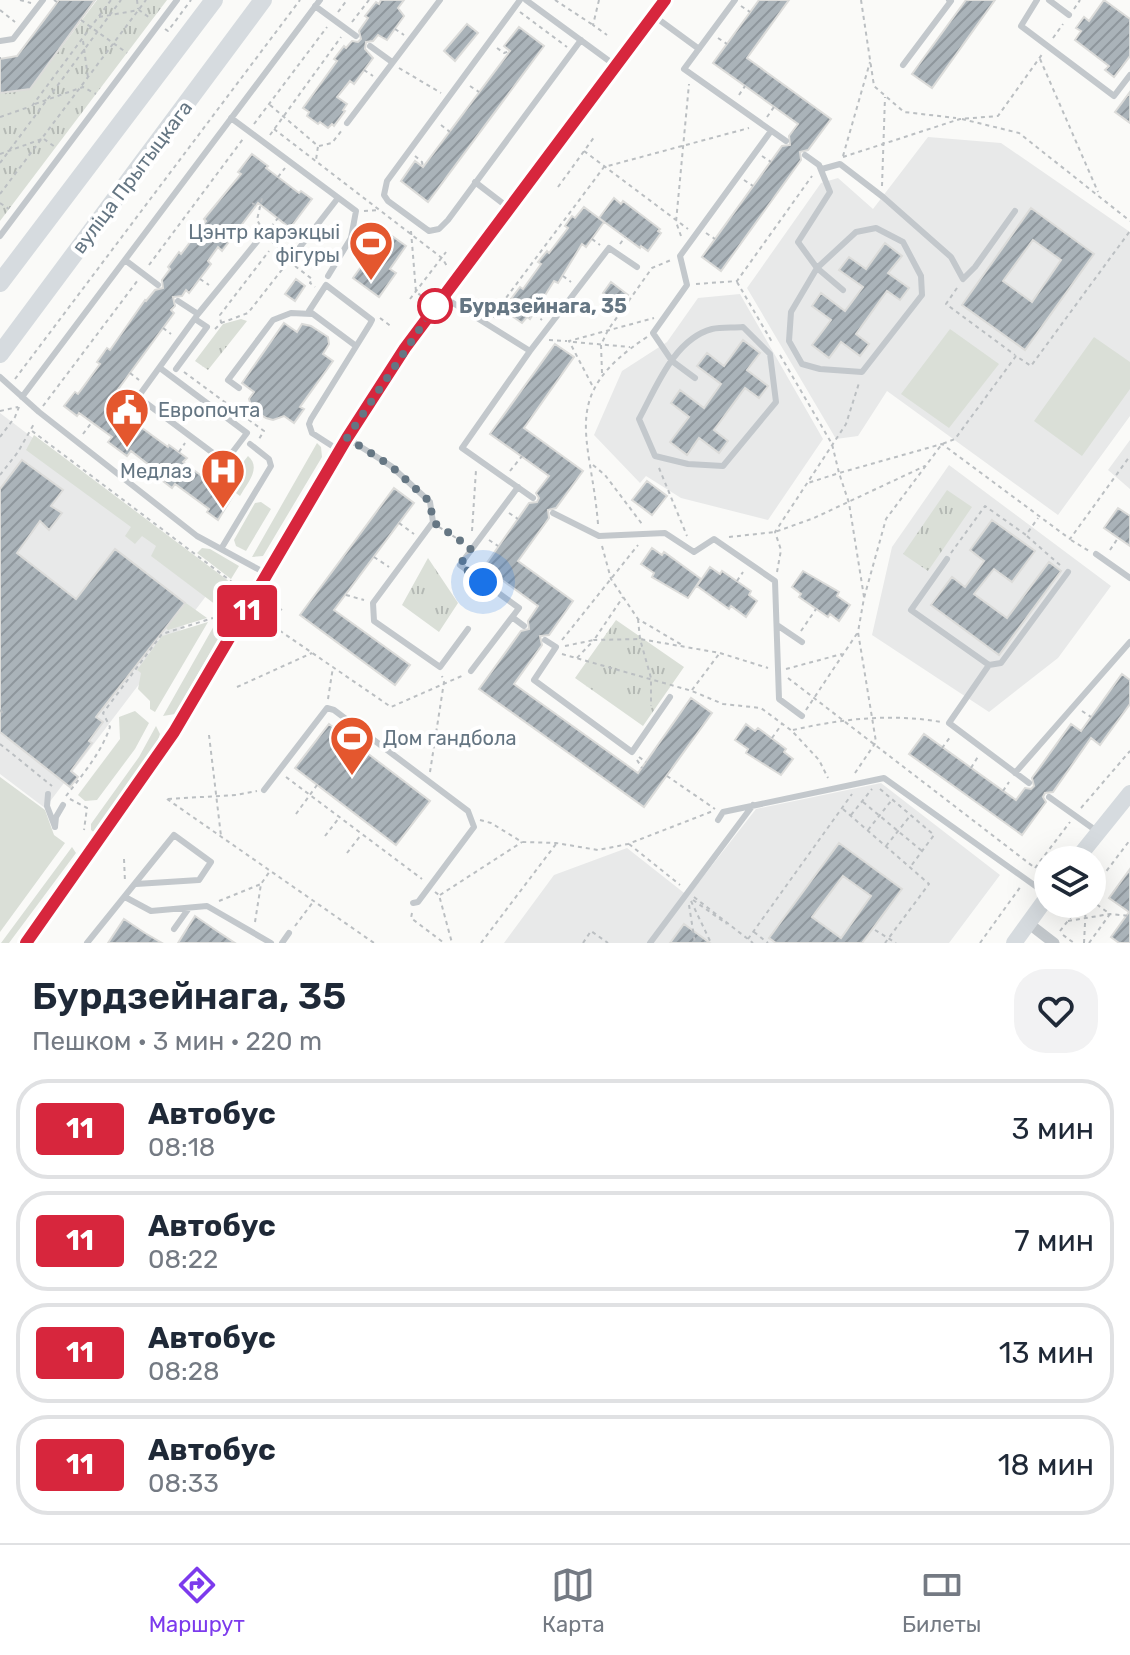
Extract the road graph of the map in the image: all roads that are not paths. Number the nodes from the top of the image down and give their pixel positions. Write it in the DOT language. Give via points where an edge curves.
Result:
graph roads {
  1 [pos="43,0"];
  2 [pos="177,0"];
  3 [pos="214,0"];
  4 [pos="263,0"];
  5 [pos="440,0"];
  6 [pos="523,0"];
  7 [pos="665,0"];
  8 [pos="735,0"];
  9 [pos="949,0"];
  10 [pos="1037,0"];
  11 [pos="1049,0"];
  12 [pos="318,3"];
  13 [pos="1069,15"];
  14 [pos="653,16"];
  15 [pos="356,36"];
  16 [pos="581,40"];
  17 [pos="0,41"];
  18 [pos="370,46"];
  19 [pos="699,49"];
  20 [pos="392,62"];
  21 [pos="903,65"];
  22 [pos="616,66"];
  23 [pos="1130,75"];
  24 [pos="231,118"];
  25 [pos="347,123"];
  26 [pos="771,131"];
  27 [pos="786,141"];
  28 [pos="805,155"];
  29 [pos="820,167"];
  30 [pos="475,182"];
  31 [pos="338,198"];
  32 [pos="509,208"];
  33 [pos="1015,211"];
  34 [pos="0,236"];
  35 [pos="125,260"];
  36 [pos="637,267"];
  37 [pos="817,268"];
  38 [pos="328,276"];
  39 [pos="0,283"];
  40 [pos="158,285"];
  41 [pos="843,290"];
  42 [pos="442,296"];
  43 [pos="178,301"];
  44 [pos="312,314"];
  45 [pos="196,316"];
  46 [pos="356,346"];
  47 [pos="530,351"];
  48 [pos="0,354"];
  49 [pos="672,361"];
  50 [pos="160,368"];
  51 [pos="180,372"];
  52 [pos="0,377"];
  53 [pos="695,378"];
  54 [pos="239,388"];
  55 [pos="22,397"];
  56 [pos="252,445"];
  57 [pos="343,445"];
  58 [pos="518,487"];
  59 [pos="533,498"];
  60 [pos="553,513"];
  61 [pos="221,549"];
  62 [pos="1096,554"];
  63 [pos="947,559"];
  64 [pos="1068,572"];
  65 [pos="268,575"];
  66 [pos="1130,578"];
  67 [pos="512,617"];
  68 [pos="777,625"];
  69 [pos="524,626"];
  70 [pos="468,629"];
  71 [pos="545,640"];
  72 [pos="799,640"];
  73 [pos="1130,642"];
  74 [pos="989,665"];
  75 [pos="471,671"];
  76 [pos="670,697"];
  77 [pos="802,716"];
  78 [pos="1015,773"];
  79 [pos="1029,783"];
  80 [pos="264,790"];
  81 [pos="1130,793"];
  82 [pos="48,794"];
  83 [pos="1049,797"];
  84 [pos="63,805"];
  85 [pos="753,805"];
  86 [pos="718,820"];
  87 [pos="1098,832"];
  88 [pos="1087,846"];
  89 [pos="136,884"];
  90 [pos="1034,887"];
  91 [pos="125,897"];
  92 [pos="413,903"];
  93 [pos="189,908"];
  94 [pos="1034,915"];
  95 [pos="1028,923"];
  96 [pos="174,929"];
  97 [pos="289,933"];
  98 [pos="1053,942"];
  99 [pos="26,943"];
  100 [pos="87,943"];
  101 [pos="271,943"];
  102 [pos="282,943"];
  103 [pos="650,943"];
  104 [pos="1014,943"];
  1 -- 17 [label="lane" via="13,39"];
  2 -- 34 [label="lane"];
  3 -- 39 [label="main road, вуліца Прытыцкага"];
  4 -- 48 [label="main road, вуліца Прытыцкага"];
  5 -- 20 [label="lane"];
  6 -- 16 [label="lane"];
  6 -- 30 [label="lane" via="408,151 387,181 384,195 429,231 439,229"];
  7 -- 14 [label="street"];
  8 -- 19 [label="lane"];
  9 -- 21 [label="lane"];
  10 -- 23 [label="lane" via="1021,26 1114,96"];
  11 -- 13 [label="lane"];
  12 -- 15 [label="lane"];
  12 -- 24 [label="lane"];
  14 -- 19 [label="lane"];
  14 -- 22 [label="street"];
  16 -- 22 [label="lane"];
  16 -- 30 [label="lane"];
  18 -- 20 [label="lane"];
  19 -- 26 [label="lane" via="684,69"];
  20 -- 25 [label="lane"];
  22 -- 32 [label="street"];
  24 -- 31 [label="lane"];
  24 -- 35 [label="lane"];
  26 -- 27 [label="lane"];
  26 -- 49 [label="lane" via="680,256 687,285 653,333"];
  28 -- 29 [label="lane"];
  29 -- 33 [label="lane" via="840,164 881,196 951,257 963,279"];
  29 -- 37 [label="lane" via="830,192 798,242"];
  30 -- 32 [label="lane"];
  31 -- 38 [label="lane" via="356,211 356,221"];
  31 -- 45 [label="lane" via="293,256 262,230"];
  32 -- 42 [label="street"];
  35 -- 40 [label="lane"];
  35 -- 55 [label="lane"];
  36 -- 47 [label="lane" via="609,248"];
  37 -- 37 [label="lane" via="856,232 876,228 903,242 921,276 922,295 862,372 802,364 789,341 791,312"];
  37 -- 41 [label="lane"];
  42 -- 47 [label="lane"];
  42 -- 57 [label="street"];
  43 -- 45 [label="lane"];
  44 -- 46 [label="lane"];
  44 -- 46 [label="lane" via="309,311 326,285 372,320"];
  44 -- 54 [label="lane" via="291,313 273,320 228,380"];
  45 -- 50 [label="lane"];
  45 -- 51 [label="lane" via="207,327"];
  46 -- 57 [label="lane" via="309,424 312,433"];
  47 -- 58 [label="lane" via="462,448"];
  49 -- 49 [label="lane" via="639,419 655,456 723,466 776,402 770,354 743,327 714,329 696,335"];
  49 -- 53 [label="lane"];
  50 -- 50 [label="lane" via="138,397 225,462 247,433"];
  52 -- 55 [label="lane"];
  55 -- 61 [label="lane" via="197,536"];
  56 -- 61 [label="lane" via="271,466"];
  57 -- 65 [label="street"];
  57 -- 70 [label="lane" via="391,466 430,502 433,522 373,603 374,621 440,667"];
  58 -- 59 [label="lane"];
  58 -- 67 [label="lane" via="460,565 519,608"];
  60 -- 68 [label="lane" via="599,536 665,533 694,552 714,539 775,581"];
  61 -- 65 [label="lane"];
  62 -- 66 [label="lane"];
  63 -- 74 [label="lane" via="911,610"];
  64 -- 74 [label="lane" via="1001,663"];
  65 -- 99 [label="street" via="174,732"];
  67 -- 69 [label="lane"];
  67 -- 75 [label="lane"];
  68 -- 72 [label="lane"];
  68 -- 77 [label="lane" via="779,699"];
  71 -- 76 [label="lane" via="555,650 534,680 632,752"];
  73 -- 78 [label="lane"];
  74 -- 78 [label="lane" via="949,723"];
  78 -- 79 [label="lane"];
  80 -- 92 [label="lane" via="327,708 429,781 468,811 474,827"];
  81 -- 87 [label="main road"];
  82 -- 84 [label="lane" via="55,827"];
  83 -- 87 [label="lane"];
  85 -- 86 [label="lane" via="723,812"];
  85 -- 90 [label="lane" via="884,778"];
  85 -- 103 [label="lane"];
  87 -- 88 [label="main road"];
  89 -- 89 [label="lane" via="174,835 211,862 199,880"];
  89 -- 91 [label="lane"];
  91 -- 93 [label="lane" via="151,911"];
  91 -- 100 [label="lane"];
  93 -- 96 [label="lane"];
  93 -- 101 [label="lane" via="207,906"];
  94 -- 95 [label="main road"];
  95 -- 98 [label="street"];
  95 -- 104 [label="main road"];
  97 -- 102 [label="lane"];
}
